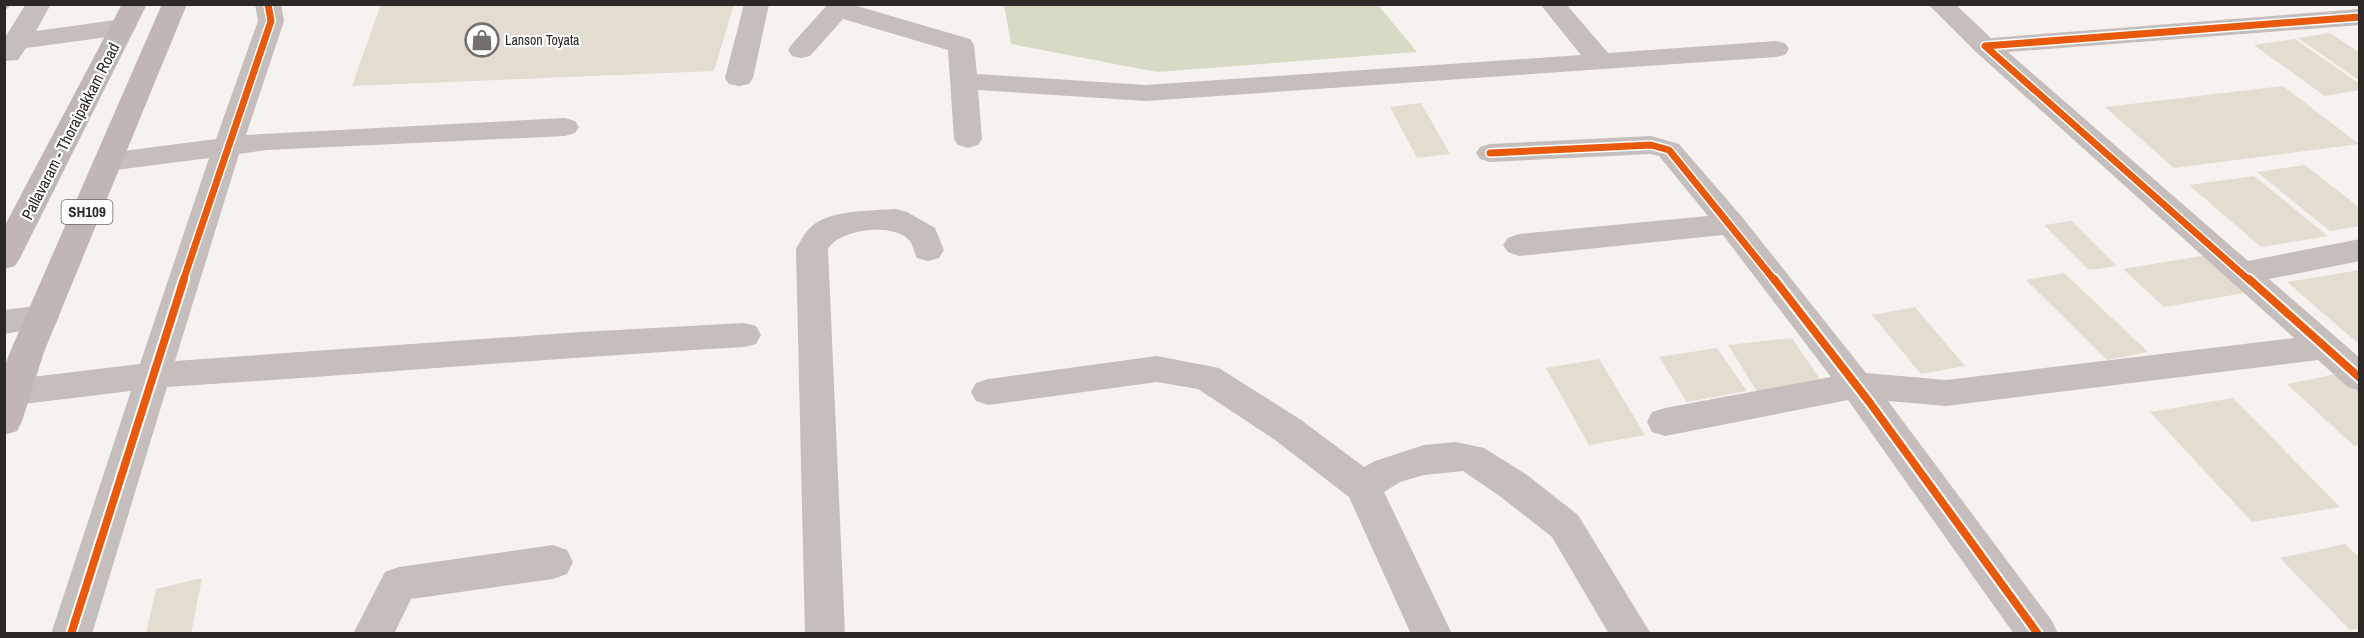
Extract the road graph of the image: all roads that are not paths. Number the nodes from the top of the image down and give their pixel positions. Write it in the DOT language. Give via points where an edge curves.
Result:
graph roads {
  1 [pos="39,4"];
  2 [pos="175,4"];
  3 [pos="268,4"];
  4 [pos="757,4"];
  5 [pos="1552,4"];
  6 [pos="1940,4"];
  7 [pos="2348,4"];
  8 [pos="839,7"];
  9 [pos="2360,15"];
  10 [pos="129,16"];
  11 [pos="1985,46"];
  12 [pos="1776,49"];
  13 [pos="801,50"];
  14 [pos="10,51"];
  15 [pos="1601,62"];
  16 [pos="739,78"];
  17 [pos="964,81"];
  18 [pos="566,127"];
  19 [pos="968,139"];
  20 [pos="227,146"];
  21 [pos="1490,153"];
  22 [pos="108,162"];
  23 [pos="1731,224"];
  24 [pos="1519,245"];
  25 [pos="928,250"];
  26 [pos="2360,250"];
  27 [pos="4,258"];
  28 [pos="2243,273"];
  29 [pos="43,317"];
  30 [pos="4,322"];
  31 [pos="744,335"];
  32 [pos="2325,347"];
  33 [pos="153,375"];
  34 [pos="2360,378"];
  35 [pos="1856,385"];
  36 [pos="988,392"];
  37 [pos="10,407"];
  38 [pos="1665,422"];
  39 [pos="1363,487"];
  40 [pos="553,562"];
  41 [pos="71,633"];
  42 [pos="373,633"];
  43 [pos="825,633"];
  44 [pos="1432,633"];
  45 [pos="1631,633"];
  46 [pos="2038,633"];
  1 -- 14 [label="street"];
  2 -- 22 [label="main road, SH109"];
  3 -- 20 [label="street" via="272,21"];
  4 -- 16 [label="street"];
  5 -- 15 [label="street"];
  6 -- 11 [label="street"];
  7 -- 9 [label="street"];
  8 -- 13 [label="street"];
  8 -- 17 [label="street" via="961,45"];
  9 -- 11 [label="street"];
  10 -- 14 [label="street"];
  10 -- 27 [label="main road, Pallavaram - Thoraipakkam Road / SH109"];
  11 -- 28 [label="street"];
  12 -- 15 [label="street"];
  15 -- 17 [label="street" via="1146,93"];
  17 -- 19 [label="street"];
  18 -- 20 [label="street"];
  20 -- 22 [label="street"];
  20 -- 33 [label="street"];
  21 -- 23 [label="street" via="1651,145 1669,150"];
  22 -- 29 [label="main road, SH109"];
  23 -- 24 [label="street"];
  23 -- 35 [label="street"];
  25 -- 43 [label="street" via="924,235 896,219 842,223 821,234 812,249"];
  26 -- 28 [label="street"];
  28 -- 32 [label="street"];
  29 -- 30 [label="street"];
  29 -- 37 [label="main road, SH109"];
  31 -- 33 [label="street"];
  32 -- 34 [label="street"];
  32 -- 35 [label="street" via="1946,393"];
  33 -- 37 [label="street"];
  33 -- 41 [label="street"];
  35 -- 38 [label="street"];
  35 -- 46 [label="street"];
  36 -- 39 [label="street" via="1157,369 1207,377 1288,430"];
  39 -- 44 [label="street"];
  39 -- 45 [label="street" via="1388,471 1424,460 1471,458 1565,526"];
  40 -- 42 [label="street" via="399,584"];
}
